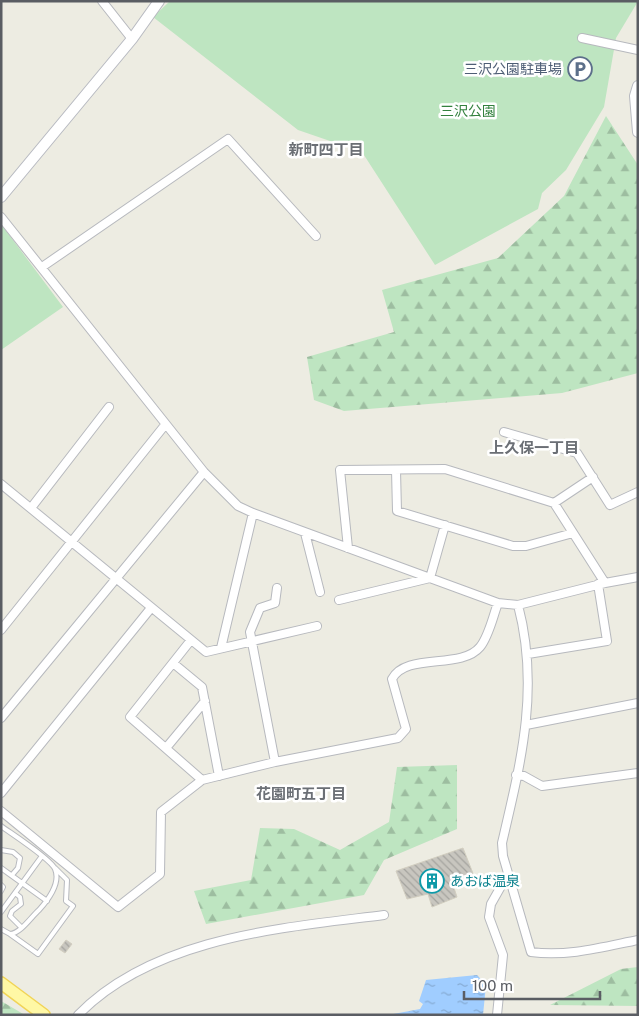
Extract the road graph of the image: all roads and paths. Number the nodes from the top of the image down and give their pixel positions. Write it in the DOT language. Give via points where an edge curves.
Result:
graph roads {
  1 [pos="102,1"];
  2 [pos="159,1"];
  3 [pos="582,38"];
  4 [pos="132,39"];
  5 [pos="638,50"];
  6 [pos="638,86"];
  7 [pos="638,132"];
  8 [pos="1,197"];
  9 [pos="1,218"];
  10 [pos="316,236"];
  11 [pos="42,267"];
  12 [pos="109,407"];
  13 [pos="165,425"];
  14 [pos="504,432"];
  15 [pos="396,470"];
  16 [pos="204,472"];
  17 [pos="593,478"];
  18 [pos="1,484"];
  19 [pos="638,492"];
  20 [pos="554,503"];
  21 [pos="31,508"];
  22 [pos="254,513"];
  23 [pos="445,525"];
  24 [pos="305,533"];
  25 [pos="573,533"];
  26 [pos="73,542"];
  27 [pos="348,548"];
  28 [pos="638,577"];
  29 [pos="430,578"];
  30 [pos="117,579"];
  31 [pos="602,583"];
  32 [pos="277,588"];
  33 [pos="320,592"];
  34 [pos="339,600"];
  35 [pos="498,603"];
  36 [pos="518,605"];
  37 [pos="151,608"];
  38 [pos="317,626"];
  39 [pos="1,630"];
  40 [pos="252,639"];
  41 [pos="191,640"];
  42 [pos="221,648"];
  43 [pos="528,654"];
  44 [pos="173,663"];
  45 [pos="205,701"];
  46 [pos="638,703"];
  47 [pos="1,718"];
  48 [pos="526,725"];
  49 [pos="166,748"];
  50 [pos="275,762"];
  51 [pos="638,773"];
  52 [pos="516,775"];
  53 [pos="220,776"];
  54 [pos="202,780"];
  55 [pos="1,793"];
  56 [pos="1,811"];
  57 [pos="2,828"];
  58 [pos="1,850"];
  59 [pos="42,856"];
  60 [pos="1,868"];
  61 [pos="55,868"];
  62 [pos="508,874"];
  63 [pos="12,876"];
  64 [pos="22,883"];
  65 [pos="1,885"];
  66 [pos="1,890"];
  67 [pos="15,893"];
  68 [pos="1,899"];
  69 [pos="47,901"];
  70 [pos="7,904"];
  71 [pos="1,912"];
  72 [pos="384,915"];
  73 [pos="21,927"];
  74 [pos="1,930"];
  75 [pos="10,934"];
  76 [pos="638,940"];
  77 [pos="1,983"];
  78 [pos="44,1015"];
  79 [pos="78,1015"];
  80 [pos="497,1015"];
  1 -- 4 [label="street"];
  2 -- 4 [label="street"];
  3 -- 5 [label="street"];
  4 -- 8 [label="street"];
  6 -- 7 [label="street" via="635,96"];
  9 -- 11 [label="street"];
  10 -- 11 [label="street" via="228,139"];
  11 -- 13 [label="street"];
  12 -- 21 [label="street"];
  13 -- 16 [label="street"];
  13 -- 26 [label="street"];
  14 -- 17 [label="street" via="577,453"];
  15 -- 20 [label="street" via="445,469"];
  15 -- 23 [label="street" via="397,511"];
  15 -- 27 [label="street" via="340,470"];
  16 -- 22 [label="street" via="238,506"];
  16 -- 30 [label="street"];
  17 -- 19 [label="street" via="610,504"];
  17 -- 20 [label="street"];
  18 -- 21 [label="street"];
  20 -- 25 [label="street"];
  21 -- 26 [label="street"];
  22 -- 24 [label="street"];
  22 -- 42 [label="street"];
  23 -- 25 [label="street" via="513,546 526,546"];
  23 -- 29 [label="street"];
  24 -- 27 [label="street"];
  24 -- 33 [label="street"];
  25 -- 31 [label="street"];
  26 -- 30 [label="street"];
  26 -- 39 [label="street"];
  27 -- 29 [label="street"];
  28 -- 31 [label="street"];
  29 -- 34 [label="street"];
  29 -- 35 [label="street"];
  30 -- 37 [label="street"];
  30 -- 47 [label="street"];
  31 -- 36 [label="street"];
  31 -- 43 [label="street" via="607,641"];
  32 -- 40 [label="street" via="274,603 260,608 250,632"];
  35 -- 36 [label="street"];
  35 -- 50 [label="street" via="482,645 476,652 396,672 392,679 406,730 398,738"];
  36 -- 43 [label="street"];
  37 -- 41 [label="street"];
  37 -- 55 [label="street"];
  38 -- 40 [label="street"];
  40 -- 42 [label="street"];
  40 -- 50 [label="street"];
  41 -- 42 [label="street" via="206,652"];
  41 -- 44 [label="street"];
  43 -- 48 [label="street"];
  44 -- 45 [label="street" via="202,687"];
  44 -- 49 [label="street" via="130,717"];
  45 -- 49 [label="street"];
  45 -- 53 [label="street"];
  46 -- 48 [label="street"];
  48 -- 52 [label="street"];
  49 -- 54 [label="street"];
  50 -- 53 [label="street"];
  51 -- 52 [label="street" via="542,786"];
  52 -- 62 [label="street" via="502,843"];
  53 -- 54 [label="street"];
  54 -- 56 [label="street" via="161,812 160,874 118,907"];
  57 -- 59 [label="lane"];
  58 -- 63 [label="lane" via="13,852 20,858"];
  59 -- 61 [label="lane"];
  59 -- 64 [label="lane"];
  60 -- 63 [label="lane"];
  61 -- 69 [label="lane" via="56,882"];
  61 -- 75 [label="lane" via="66,880 66,900 73,906 38,954"];
  62 -- 76 [label="street" via="532,952 550,955 578,952"];
  62 -- 80 [label="street" via="491,904 489,917 503,955"];
  63 -- 64 [label="lane"];
  64 -- 67 [label="lane"];
  64 -- 69 [label="lane"];
  65 -- 66 [label="lane"];
  67 -- 70 [label="lane"];
  67 -- 73 [label="lane" via="21,904 10,916"];
  68 -- 70 [label="lane"];
  69 -- 73 [label="lane"];
  70 -- 71 [label="lane"];
  72 -- 79 [label="street" via="273,930 187,951 127,976 92,1000"];
  73 -- 75 [label="lane"];
  74 -- 75 [label="lane"];
  77 -- 78 [label="main road"];
}
